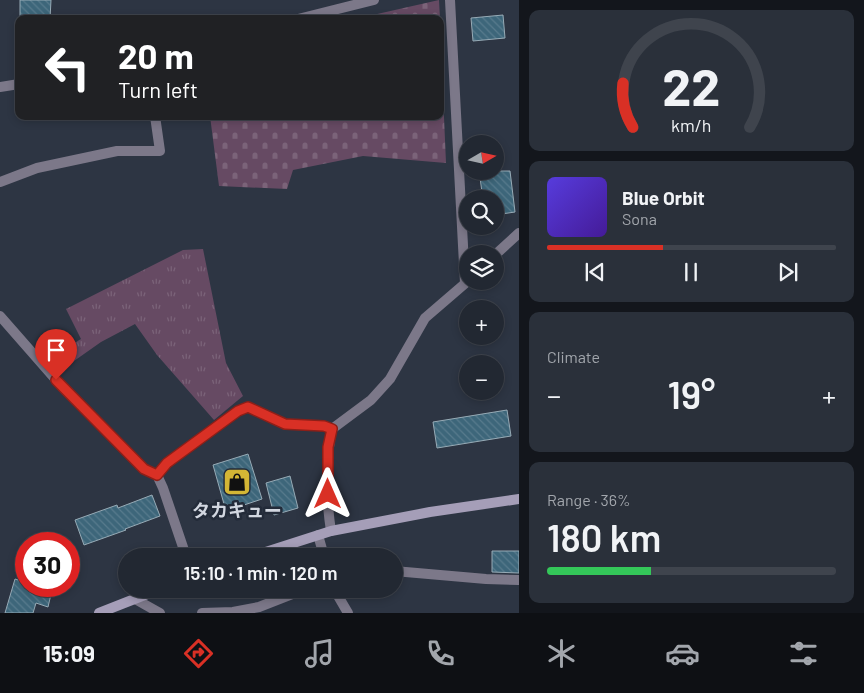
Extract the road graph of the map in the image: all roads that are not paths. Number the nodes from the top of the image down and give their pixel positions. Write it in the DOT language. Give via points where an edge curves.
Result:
graph roads {
  1 [pos="369,0"];
  2 [pos="450,0"];
  3 [pos="313,15"];
  4 [pos="15,85"];
  5 [pos="0,87"];
  6 [pos="156,120"];
  7 [pos="0,182"];
  8 [pos="519,233"];
  9 [pos="464,245"];
  10 [pos="504,247"];
  11 [pos="459,288"];
  12 [pos="0,316"];
  13 [pos="332,429"];
  14 [pos="157,475"];
  15 [pos="519,499"];
  16 [pos="331,531"];
  17 [pos="318,535"];
  18 [pos="183,548"];
  19 [pos="278,548"];
  20 [pos="322,548"];
  21 [pos="403,572"];
  22 [pos="519,580"];
  23 [pos="282,598"];
  24 [pos="339,598"];
  25 [pos="134,599"];
  26 [pos="100,613"];
  27 [pos="160,613"];
  28 [pos="202,613"];
  29 [pos="348,613"];
  1 -- 3 [label="street"];
  2 -- 9 [label="street"];
  4 -- 5 [label="street"];
  6 -- 7 [label="street" via="160,151 117,151 37,168"];
  8 -- 10 [label="street"];
  11 -- 13 [label="street" via="425,318 390,379 371,400"];
  12 -- 14 [label="street" via="144,469"];
  13 -- 14 [label="street" via="285,424 248,407 167,463"];
  13 -- 16 [label="street" via="328,447"];
  14 -- 18 [label="street"];
  15 -- 16 [label="street"];
  16 -- 17 [label="street"];
  17 -- 19 [label="street"];
  17 -- 20 [label="street"];
  21 -- 22 [label="street"];
  23 -- 28 [label="street" via="233,612"];
  24 -- 29 [label="street"];
  25 -- 26 [label="street"];
  25 -- 27 [label="street"];
}
